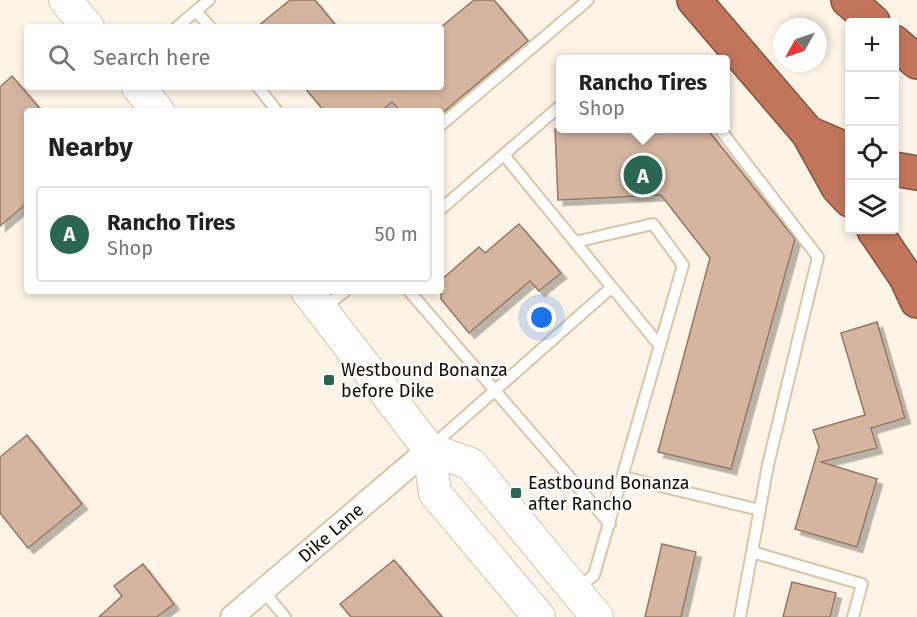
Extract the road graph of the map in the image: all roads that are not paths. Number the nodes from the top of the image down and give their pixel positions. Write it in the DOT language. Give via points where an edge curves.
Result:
graph roads {
  1 [pos="65,0"];
  2 [pos="209,0"];
  3 [pos="588,0"];
  4 [pos="694,0"];
  5 [pos="848,0"];
  6 [pos="196,10"];
  7 [pos="868,18"];
  8 [pos="85,24"];
  9 [pos="180,24"];
  10 [pos="208,24"];
  11 [pos="140,90"];
  12 [pos="260,90"];
  13 [pos="156,108"];
  14 [pos="275,108"];
  15 [pos="556,110"];
  16 [pos="444,122"];
  17 [pos="722,133"];
  18 [pos="808,133"];
  19 [pos="845,149"];
  20 [pos="504,155"];
  21 [pos="899,170"];
  22 [pos="917,173"];
  23 [pos="845,195"];
  24 [pos="444,206"];
  25 [pos="877,234"];
  26 [pos="575,242"];
  27 [pos="612,287"];
  28 [pos="412,294"];
  29 [pos="324,297"];
  30 [pos="917,301"];
  31 [pos="660,346"];
  32 [pos="494,392"];
  33 [pos="429,449"];
  34 [pos="623,477"];
  35 [pos="760,510"];
  36 [pos="610,524"];
  37 [pos="752,552"];
  38 [pos="575,590"];
  39 [pos="263,591"];
  40 [pos="241,614"];
  41 [pos="285,617"];
  42 [pos="540,617"];
  43 [pos="597,617"];
  44 [pos="740,617"];
  45 [pos="853,617"];
  1 -- 8 [label="main road"];
  2 -- 6 [label="lane"];
  3 -- 16 [label="lane"];
  4 -- 18 [label="highway"];
  5 -- 7 [label="highway"];
  6 -- 9 [label="lane"];
  6 -- 10 [label="lane"];
  11 -- 13 [label="main road"];
  12 -- 14 [label="lane"];
  15 -- 20 [label="lane"];
  17 -- 35 [label="lane" via="818,257"];
  18 -- 19 [label="highway"];
  18 -- 23 [label="highway"];
  20 -- 24 [label="lane"];
  20 -- 26 [label="lane"];
  21 -- 22 [label="highway"];
  25 -- 30 [label="highway"];
  26 -- 27 [label="lane"];
  26 -- 31 [label="lane" via="653,224 683,265"];
  27 -- 31 [label="lane"];
  27 -- 32 [label="lane"];
  28 -- 32 [label="lane"];
  29 -- 33 [label="main road"];
  31 -- 34 [label="lane"];
  32 -- 33 [label="lane"];
  32 -- 36 [label="lane"];
  33 -- 38 [label="main road" via="471,464"];
  33 -- 39 [label="street, Dike Lane"];
  33 -- 42 [label="main road" via="435,493"];
  34 -- 35 [label="lane"];
  34 -- 36 [label="lane"];
  35 -- 37 [label="lane"];
  36 -- 38 [label="lane" via="594,575"];
  37 -- 44 [label="lane"];
  37 -- 45 [label="lane" via="862,584"];
  38 -- 42 [label="main road"];
  38 -- 43 [label="main road"];
  39 -- 40 [label="street, Dike Lane"];
  39 -- 41 [label="lane"];
}
